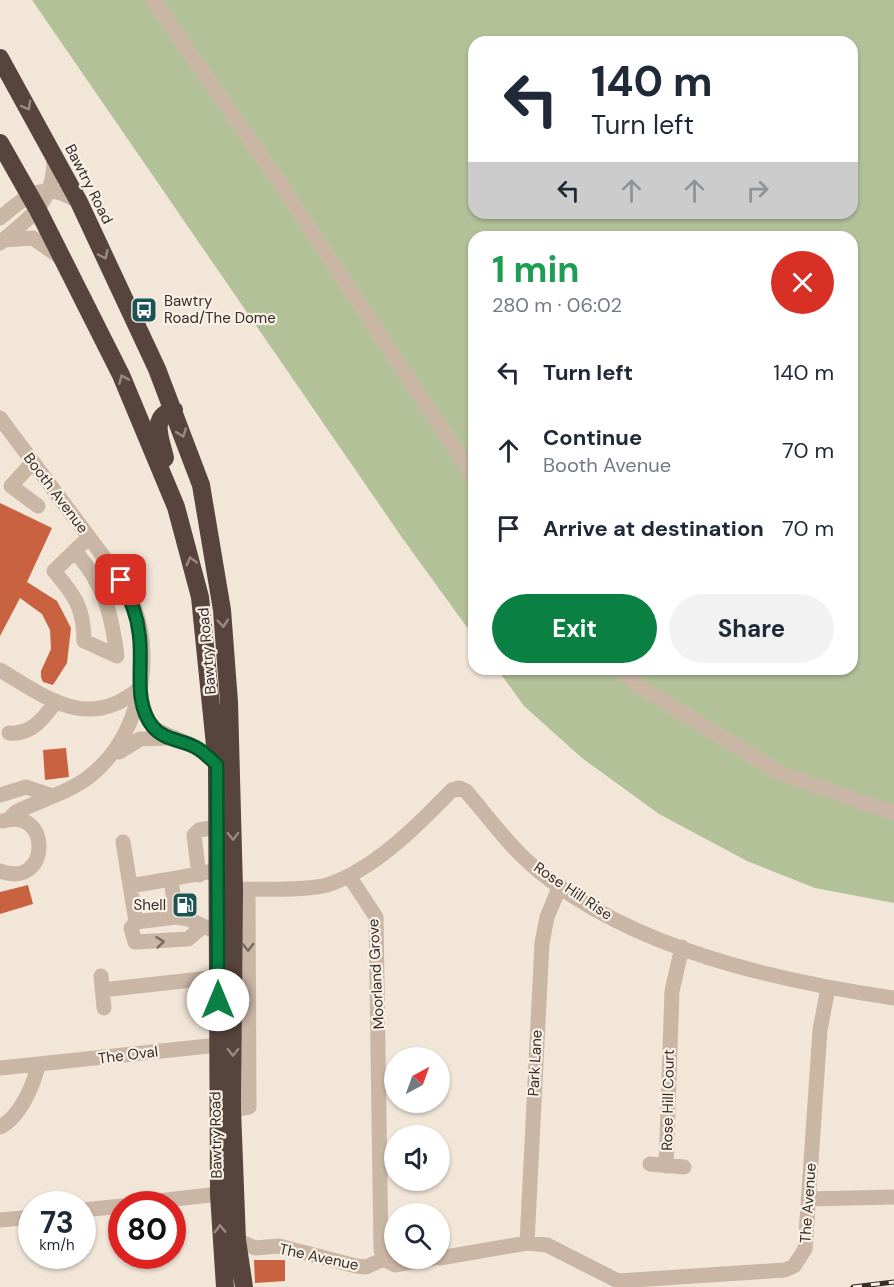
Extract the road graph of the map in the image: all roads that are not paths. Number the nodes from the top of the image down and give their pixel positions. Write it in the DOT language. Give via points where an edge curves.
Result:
graph roads {
  1 [pos="153,0"];
  2 [pos="0,58"];
  3 [pos="0,143"];
  4 [pos="54,154"];
  5 [pos="50,190"];
  6 [pos="33,202"];
  7 [pos="79,202"];
  8 [pos="0,218"];
  9 [pos="1,242"];
  10 [pos="63,259"];
  11 [pos="174,410"];
  12 [pos="2,427"];
  13 [pos="32,463"];
  14 [pos="468,468"];
  15 [pos="38,506"];
  16 [pos="176,507"];
  17 [pos="89,537"];
  18 [pos="75,551"];
  19 [pos="0,670"];
  20 [pos="626,675"];
  21 [pos="140,688"];
  22 [pos="55,703"];
  23 [pos="9,734"];
  24 [pos="169,738"];
  25 [pos="108,761"];
  26 [pos="217,765"];
  27 [pos="232,777"];
  28 [pos="0,795"];
  29 [pos="50,795"];
  30 [pos="894,813"];
  31 [pos="4,821"];
  32 [pos="217,827"];
  33 [pos="123,842"];
  34 [pos="218,870"];
  35 [pos="0,871"];
  36 [pos="199,874"];
  37 [pos="349,876"];
  38 [pos="171,879"];
  39 [pos="130,885"];
  40 [pos="560,886"];
  41 [pos="241,889"];
  42 [pos="176,917"];
  43 [pos="136,922"];
  44 [pos="210,928"];
  45 [pos="682,947"];
  46 [pos="219,978"];
  47 [pos="828,988"];
  48 [pos="894,998"];
  49 [pos="104,1008"];
  50 [pos="218,1045"];
  51 [pos="38,1066"];
  52 [pos="0,1068"];
  53 [pos="0,1127"];
  54 [pos="650,1164"];
  55 [pos="666,1166"];
  56 [pos="684,1167"];
  57 [pos="219,1194"];
  58 [pos="894,1197"];
  59 [pos="186,1198"];
  60 [pos="808,1199"];
  61 [pos="18,1219"];
  62 [pos="0,1221"];
  63 [pos="237,1240"];
  64 [pos="527,1243"];
  65 [pos="450,1255"];
  66 [pos="384,1259"];
  67 [pos="225,1287"];
  68 [pos="244,1287"];
  1 -- 14 [label="street" via="280,183"];
  2 -- 4 [label="highway, Bawtry Road, one-way"];
  3 -- 6 [label="highway, Bawtry Road"];
  4 -- 5 [label="street"];
  4 -- 7 [label="highway, Bawtry Road"];
  5 -- 6 [label="street"];
  5 -- 7 [label="street"];
  6 -- 8 [label="street"];
  6 -- 9 [label="street"];
  6 -- 10 [label="highway, Bawtry Road"];
  7 -- 11 [label="highway, Bawtry Road, one-way"];
  9 -- 10 [label="street" via="33,238"];
  16 -- 10 [label="highway, Bawtry Road, one-way" via="121,375"];
  11 -- 16 [label="highway" via="160,416 157,423"];
  11 -- 27 [label="highway, Bawtry Road, one-way" via="201,485 222,610"];
  12 -- 13 [label="street, Booth Avenue"];
  13 -- 15 [label="street" via="11,486"];
  13 -- 17 [label="street, Booth Avenue"];
  26 -- 16 [label="highway, Bawtry Road, one-way" via="200,597"];
  17 -- 18 [label="street"];
  17 -- 21 [label="street, Booth Avenue" via="121,580 135,610 142,663"];
  18 -- 18 [label="street" via="54,571 74,595 84,618 84,641 117,656 103,591"];
  19 -- 22 [label="street"];
  20 -- 30 [label="street" via="782,774"];
  21 -- 22 [label="street" via="125,701 92,709"];
  21 -- 24 [label="street" via="144,714 155,729"];
  21 -- 25 [label="street, Booth Avenue" via="124,739"];
  22 -- 23 [label="street" via="33,728"];
  24 -- 25 [label="street" via="140,739"];
  24 -- 26 [label="street" via="193,746"];
  25 -- 29 [label="street, Booth Avenue" via="88,778"];
  26 -- 27 [label="street"];
  26 -- 32 [label="highway, Bawtry Road"];
  27 -- 41 [label="highway, Bawtry Road, one-way"];
  28 -- 29 [label="street" via="26,787"];
  29 -- 31 [label="street, Booth Avenue"];
  31 -- 35 [label="street, Booth Avenue" via="18,820 34,829 40,846 34,864 19,874"];
  32 -- 34 [label="highway, Bawtry Road"];
  32 -- 36 [label="street" via="199,830 194,835"];
  33 -- 39 [label="street"];
  34 -- 36 [label="street"];
  34 -- 44 [label="highway, Bawtry Road"];
  36 -- 38 [label="street"];
  37 -- 40 [label="street, Rose Hill Rise" via="409,834 452,790 459,788 466,791 520,854"];
  37 -- 41 [label="street, Rose Hill Rise" via="324,885"];
  37 -- 66 [label="street, Moorland Grove" via="376,917"];
  38 -- 39 [label="street"];
  38 -- 42 [label="street"];
  39 -- 43 [label="street"];
  40 -- 45 [label="street, Rose Hill Rise" via="628,927"];
  40 -- 64 [label="street, Park Lane" via="547,917 542,943"];
  41 -- 63 [label="highway, Bawtry Road, one-way" via="232,1110"];
  42 -- 43 [label="street"];
  42 -- 44 [label="street"];
  43 -- 44 [label="street, one-way" via="131,928 138,944 188,939"];
  44 -- 46 [label="highway, Bawtry Road"];
  45 -- 47 [label="street, Rose Hill Rise"];
  45 -- 55 [label="street, Rose Hill Court" via="672,990"];
  46 -- 49 [label="street" via="101,983"];
  46 -- 50 [label="highway, Bawtry Road"];
  47 -- 48 [label="street, Rose Hill Rise"];
  47 -- 60 [label="street, The Avenue" via="820,1030"];
  50 -- 51 [label="street, The Oval"];
  50 -- 57 [label="highway, Bawtry Road"];
  51 -- 52 [label="street, The Oval"];
  51 -- 53 [label="street" via="34,1083 9,1122"];
  54 -- 55 [label="street, Rose Hill Court"];
  55 -- 56 [label="street, Rose Hill Court"];
  57 -- 59 [label="street"];
  67 -- 57 [label="highway, Bawtry Road, one-way"];
  58 -- 60 [label="street"];
  60 -- 64 [label="street, The Avenue" via="805,1249 794,1266 785,1270 618,1281 548,1245"];
  61 -- 62 [label="street"];
  63 -- 66 [label="street, The Avenue" via="255,1248 279,1246 356,1266 366,1267"];
  63 -- 68 [label="highway, Bawtry Road"];
  64 -- 65 [label="street, The Avenue"];
}
